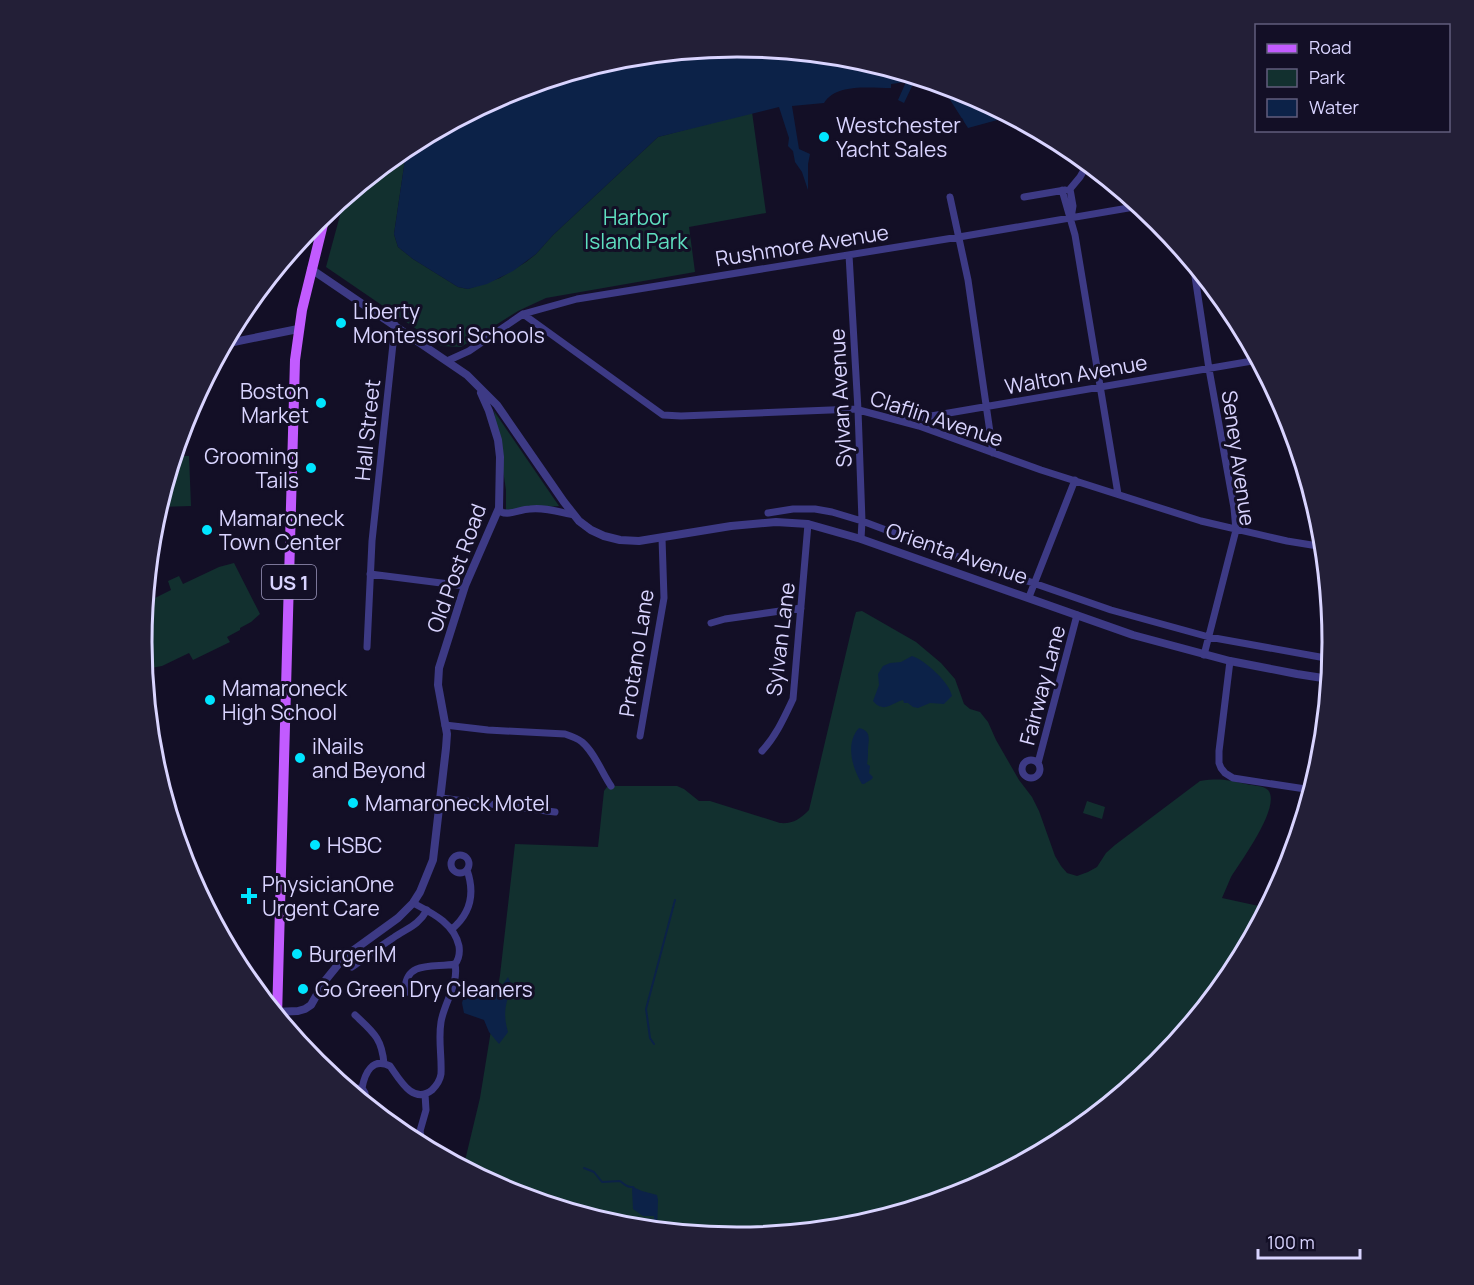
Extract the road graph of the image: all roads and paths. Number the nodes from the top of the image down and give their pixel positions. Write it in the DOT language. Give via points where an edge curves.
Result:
graph roads {
  1 [pos="1082,170"];
  2 [pos="1066,189"];
  3 [pos="950,197"];
  4 [pos="1023,197"];
  5 [pos="1129,208"];
  6 [pos="1071,218"];
  7 [pos="320,232"];
  8 [pos="959,237"];
  9 [pos="849,255"];
  10 [pos="311,269"];
  11 [pos="1195,278"];
  12 [pos="523,314"];
  13 [pos="395,325"];
  14 [pos="298,329"];
  15 [pos="235,342"];
  16 [pos="447,361"];
  17 [pos="1250,361"];
  18 [pos="1209,369"];
  19 [pos="477,386"];
  20 [pos="1100,387"];
  21 [pos="988,406"];
  22 [pos="858,410"];
  23 [pos="900,421"];
  24 [pos="993,453"];
  25 [pos="1075,480"];
  26 [pos="1118,494"];
  27 [pos="499,508"];
  28 [pos="768,513"];
  29 [pos="574,514"];
  30 [pos="862,521"];
  31 [pos="808,524"];
  32 [pos="1236,530"];
  33 [pos="662,538"];
  34 [pos="861,539"];
  35 [pos="1314,545"];
  36 [pos="950,554"];
  37 [pos="945,568"];
  38 [pos="370,574"];
  39 [pos="1034,584"];
  40 [pos="465,586"];
  41 [pos="1029,597"];
  42 [pos="801,608"];
  43 [pos="1077,615"];
  44 [pos="711,623"];
  45 [pos="1209,637"];
  46 [pos="367,647"];
  47 [pos="1204,655"];
  48 [pos="1322,657"];
  49 [pos="1230,661"];
  50 [pos="1321,678"];
  51 [pos="445,725"];
  52 [pos="640,736"];
  53 [pos="762,751"];
  54 [pos="1038,763"];
  55 [pos="611,786"];
  56 [pos="1304,790"];
  57 [pos="441,798"];
  58 [pos="555,812"];
  59 [pos="467,870"];
  60 [pos="413,903"];
  61 [pos="427,910"];
  62 [pos="452,930"];
  63 [pos="455,964"];
  64 [pos="352,967"];
  65 [pos="408,992"];
  66 [pos="276,1004"];
  67 [pos="284,1013"];
  68 [pos="355,1015"];
  69 [pos="384,1064"];
  70 [pos="358,1088"];
  71 [pos="362,1088"];
  72 [pos="365,1094"];
  73 [pos="425,1094"];
  74 [pos="421,1135"];
  1 -- 2 [label="street"];
  2 -- 4 [label="street"];
  2 -- 6 [label="street" via="1073,206"];
  3 -- 8 [label="street"];
  5 -- 6 [label="street, Rushmore Avenue"];
  6 -- 8 [label="street, Rushmore Avenue"];
  6 -- 20 [label="street"];
  7 -- 10 [label="main road, US 1"];
  8 -- 9 [label="street, Rushmore Avenue"];
  8 -- 21 [label="street"];
  9 -- 12 [label="street, Rushmore Avenue" via="578,298"];
  9 -- 22 [label="street, Sylvan Avenue"];
  10 -- 13 [label="street, Orienta Avenue"];
  10 -- 14 [label="main road, US 1"];
  11 -- 18 [label="street, Seney Avenue"];
  12 -- 16 [label="street, Rushmore Avenue" via="469,351"];
  12 -- 22 [label="street, Claflin Avenue" via="663,415"];
  13 -- 16 [label="street, Orienta Avenue"];
  13 -- 38 [label="street, Hall Street"];
  14 -- 15 [label="street"];
  14 -- 66 [label="main road, US 1"];
  16 -- 19 [label="street, Orienta Avenue"];
  17 -- 18 [label="street, Walton Avenue"];
  18 -- 20 [label="street, Walton Avenue"];
  18 -- 32 [label="street, Seney Avenue"];
  19 -- 27 [label="street, Old Post Road" via="498,440"];
  19 -- 29 [label="street, Orienta Avenue" via="497,405"];
  20 -- 21 [label="street, Walton Avenue"];
  20 -- 26 [label="street"];
  21 -- 23 [label="street, Walton Avenue"];
  21 -- 24 [label="street"];
  22 -- 23 [label="street, Claflin Avenue"];
  22 -- 30 [label="street, Sylvan Avenue"];
  23 -- 24 [label="street, Claflin Avenue"];
  24 -- 25 [label="street, Claflin Avenue"];
  25 -- 26 [label="street, Claflin Avenue"];
  25 -- 39 [label="street"];
  26 -- 32 [label="street, Claflin Avenue"];
  27 -- 29 [label="street, Orienta Avenue" via="505,514 528,508"];
  27 -- 40 [label="street, Old Post Road"];
  28 -- 30 [label="street, Orienta Avenue" via="815,509"];
  29 -- 33 [label="street, Orienta Avenue" via="604,536 639,541"];
  30 -- 34 [label="street, Sylvan Avenue"];
  30 -- 36 [label="street, Orienta Avenue"];
  31 -- 33 [label="street, Orienta Avenue" via="731,526"];
  31 -- 34 [label="street, Orienta Avenue"];
  31 -- 42 [label="street, Sylvan Lane"];
  32 -- 35 [label="street, Claflin Avenue"];
  32 -- 45 [label="street, Seney Avenue"];
  33 -- 52 [label="street, Protano Lane" via="663,598"];
  34 -- 37 [label="street, Orienta Avenue"];
  36 -- 37 [label="street"];
  36 -- 39 [label="street, Orienta Avenue"];
  37 -- 41 [label="street, Orienta Avenue"];
  38 -- 40 [label="street"];
  38 -- 46 [label="street, Hall Street"];
  39 -- 41 [label="street"];
  39 -- 45 [label="street, Orienta Avenue"];
  40 -- 51 [label="street, Old Post Road" via="440,668 438,685"];
  41 -- 43 [label="street, Orienta Avenue"];
  42 -- 44 [label="street"];
  42 -- 53 [label="street, Sylvan Lane" via="793,699"];
  43 -- 47 [label="street, Orienta Avenue"];
  43 -- 54 [label="street, Fairway Lane"];
  45 -- 47 [label="street, Seney Avenue"];
  45 -- 48 [label="street, Orienta Avenue"];
  47 -- 49 [label="street, Orienta Avenue"];
  49 -- 50 [label="street, Orienta Avenue"];
  49 -- 56 [label="street" via="1221,768 1239,780"];
  51 -- 55 [label="street" via="565,734 583,742"];
  51 -- 57 [label="street, Old Post Road"];
  57 -- 58 [label="street"];
  57 -- 60 [label="street, Old Post Road" via="433,860"];
  59 -- 62 [label="street" via="471,882 469,901 465,915"];
  60 -- 61 [label="street"];
  60 -- 67 [label="street, Old Post Road" via="341,961 311,1005"];
  61 -- 62 [label="street"];
  61 -- 64 [label="street" via="422,919"];
  62 -- 63 [label="street" via="460,951"];
  63 -- 65 [label="street" via="414,970 406,978"];
  63 -- 73 [label="street" via="455,979 441,1018 440,1081"];
  68 -- 69 [label="street" via="379,1041"];
  69 -- 71 [label="street" via="379,1063 366,1073"];
  69 -- 73 [label="street" via="390,1066 407,1089"];
  70 -- 71 [label="street"];
  71 -- 72 [label="street"];
  73 -- 74 [label="street"];
}
